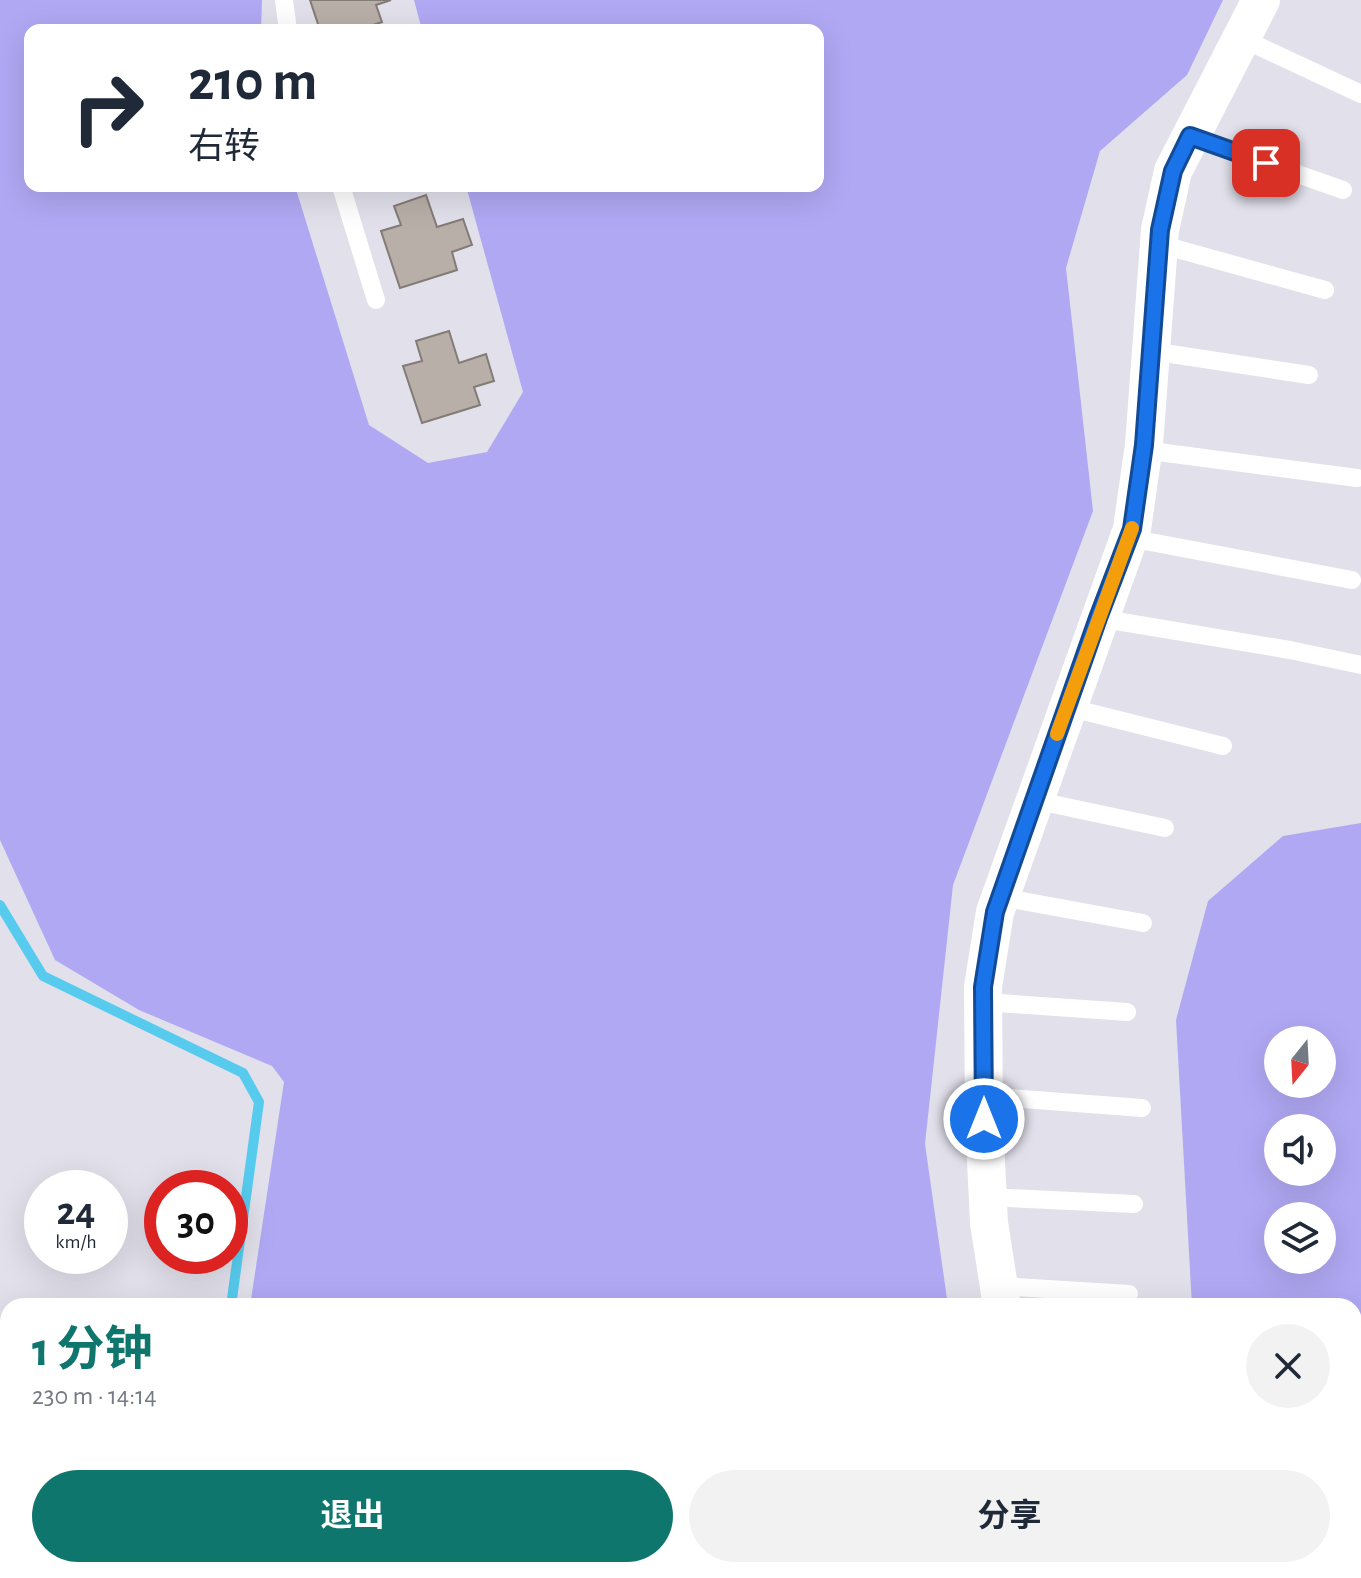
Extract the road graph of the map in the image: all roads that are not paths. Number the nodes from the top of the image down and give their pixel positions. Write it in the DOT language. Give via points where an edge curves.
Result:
graph roads {
  1 [pos="284,0"];
  2 [pos="1261,0"];
  3 [pos="287,24"];
  4 [pos="1241,38"];
  5 [pos="1361,94"];
  6 [pos="1190,136"];
  7 [pos="1343,190"];
  8 [pos="343,192"];
  9 [pos="1159,244"];
  10 [pos="1325,290"];
  11 [pos="376,300"];
  12 [pos="1151,351"];
  13 [pos="1309,375"];
  14 [pos="1143,450"];
  15 [pos="1357,478"];
  16 [pos="1129,538"];
  17 [pos="1352,580"];
  18 [pos="1098,618"];
  19 [pos="1361,665"];
  20 [pos="1067,707"];
  21 [pos="1223,746"];
  22 [pos="1034,800"];
  23 [pos="1165,828"];
  24 [pos="1000,897"];
  25 [pos="1143,923"];
  26 [pos="984,1002"];
  27 [pos="1127,1012"];
  28 [pos="984,1096"];
  29 [pos="1142,1108"];
  30 [pos="987,1197"];
  31 [pos="1134,1204"];
  32 [pos="1129,1294"];
  33 [pos="1000,1296"];
  1 -- 3 [label="lane"];
  2 -- 4 [label="street"];
  4 -- 5 [label="lane"];
  4 -- 6 [label="street"];
  6 -- 7 [label="lane"];
  6 -- 9 [label="street" via="1173,171"];
  8 -- 11 [label="lane"];
  9 -- 10 [label="lane"];
  9 -- 12 [label="street"];
  12 -- 13 [label="lane"];
  12 -- 14 [label="street"];
  14 -- 15 [label="lane"];
  14 -- 16 [label="street"];
  16 -- 17 [label="lane"];
  16 -- 18 [label="street"];
  18 -- 19 [label="lane"];
  18 -- 20 [label="street"];
  20 -- 21 [label="lane"];
  20 -- 22 [label="street"];
  22 -- 23 [label="lane"];
  22 -- 24 [label="street"];
  24 -- 25 [label="lane"];
  24 -- 26 [label="street"];
  26 -- 27 [label="lane"];
  26 -- 28 [label="street"];
  28 -- 29 [label="lane"];
  28 -- 30 [label="street"];
  30 -- 31 [label="lane"];
  30 -- 33 [label="street"];
  32 -- 33 [label="lane"];
}
